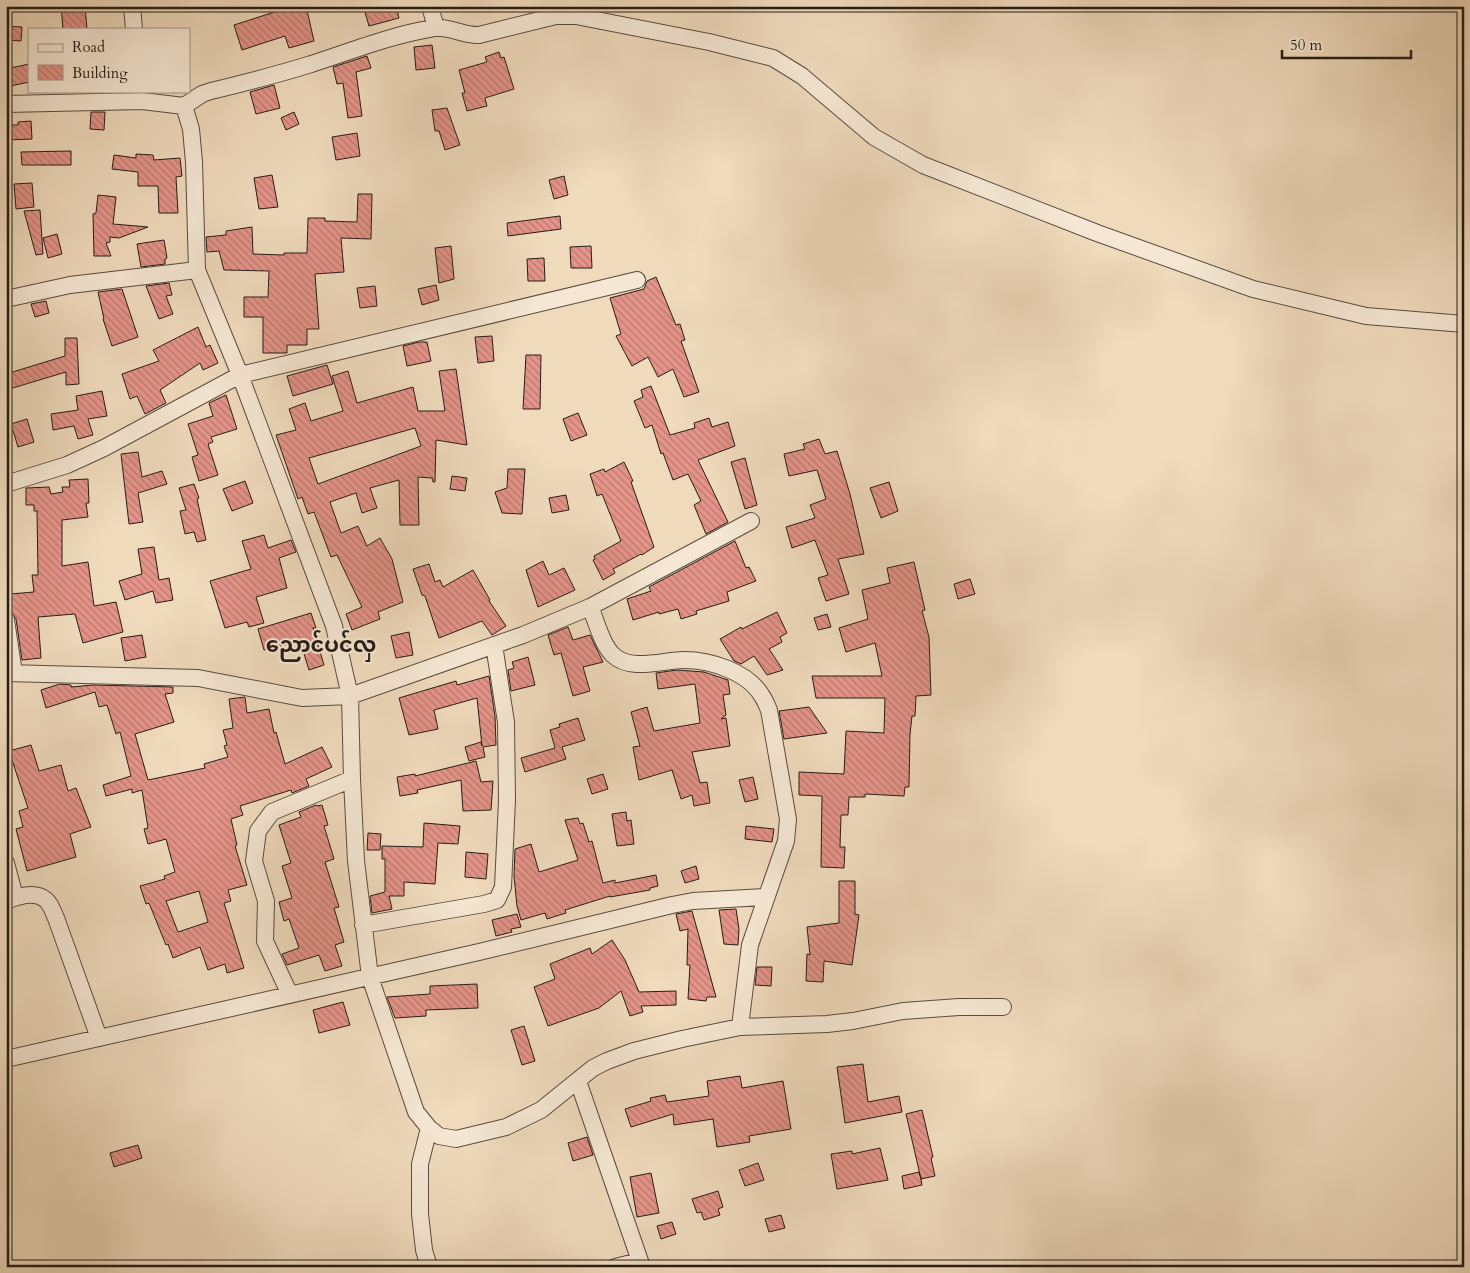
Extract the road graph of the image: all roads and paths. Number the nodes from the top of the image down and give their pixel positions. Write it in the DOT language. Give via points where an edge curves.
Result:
graph roads {
  1 [pos="132,6"];
  2 [pos="430,6"];
  3 [pos="134,28"];
  4 [pos="436,28"];
  5 [pos="142,96"];
  6 [pos="6,104"];
  7 [pos="184,106"];
  8 [pos="197,270"];
  9 [pos="636,280"];
  10 [pos="6,299"];
  11 [pos="1464,324"];
  12 [pos="240,375"];
  13 [pos="6,484"];
  14 [pos="751,521"];
  15 [pos="590,606"];
  16 [pos="6,620"];
  17 [pos="494,645"];
  18 [pos="10,673"];
  19 [pos="350,696"];
  20 [pos="352,779"];
  21 [pos="6,863"];
  22 [pos="766,897"];
  23 [pos="11,899"];
  24 [pos="363,925"];
  25 [pos="370,977"];
  26 [pos="290,995"];
  27 [pos="1003,1007"];
  28 [pos="740,1027"];
  29 [pos="99,1038"];
  30 [pos="6,1059"];
  31 [pos="578,1081"];
  32 [pos="429,1128"];
  33 [pos="641,1264"];
  34 [pos="430,1267"];
  35 [pos="616,1267"];
  1 -- 3 [label="street"];
  2 -- 4 [label="street"];
  4 -- 7 [label="street" via="400,36 285,73 211,91"];
  4 -- 11 [label="street" via="479,35 556,16 576,16 773,58 802,76 874,137 923,166 1089,230 1253,289 1366,316"];
  5 -- 6 [label="street"];
  5 -- 7 [label="street"];
  7 -- 8 [label="street" via="191,129 194,162"];
  8 -- 10 [label="street" via="70,285"];
  8 -- 12 [label="street"];
  9 -- 12 [label="street"];
  12 -- 13 [label="street" via="89,455"];
  12 -- 19 [label="street" via="334,626"];
  14 -- 15 [label="street"];
  15 -- 17 [label="street"];
  15 -- 22 [label="street" via="606,646 614,657 628,663 709,662 737,674 762,695 769,710 788,819 786,841"];
  16 -- 18 [label="street"];
  17 -- 19 [label="street"];
  17 -- 24 [label="street" via="506,722 508,800 503,887 497,900"];
  18 -- 19 [label="street" via="198,678 302,698"];
  19 -- 20 [label="street"];
  20 -- 24 [label="street"];
  20 -- 26 [label="street" via="272,812 258,831 254,861 266,901 265,941"];
  21 -- 23 [label="street"];
  22 -- 25 [label="street" via="693,901"];
  22 -- 28 [label="street" via="750,945"];
  23 -- 29 [label="street" via="39,895 48,901"];
  24 -- 25 [label="street"];
  25 -- 26 [label="street"];
  25 -- 32 [label="street" via="416,1112"];
  26 -- 29 [label="street"];
  27 -- 28 [label="street" via="903,1011 827,1024"];
  28 -- 31 [label="street" via="634,1051 593,1068"];
  29 -- 30 [label="street"];
  31 -- 32 [label="street" via="541,1110 506,1126 456,1139 439,1136"];
  31 -- 33 [label="street"];
  32 -- 34 [label="street" via="420,1164 420,1214 424,1250"];
  33 -- 35 [label="street"];
}
